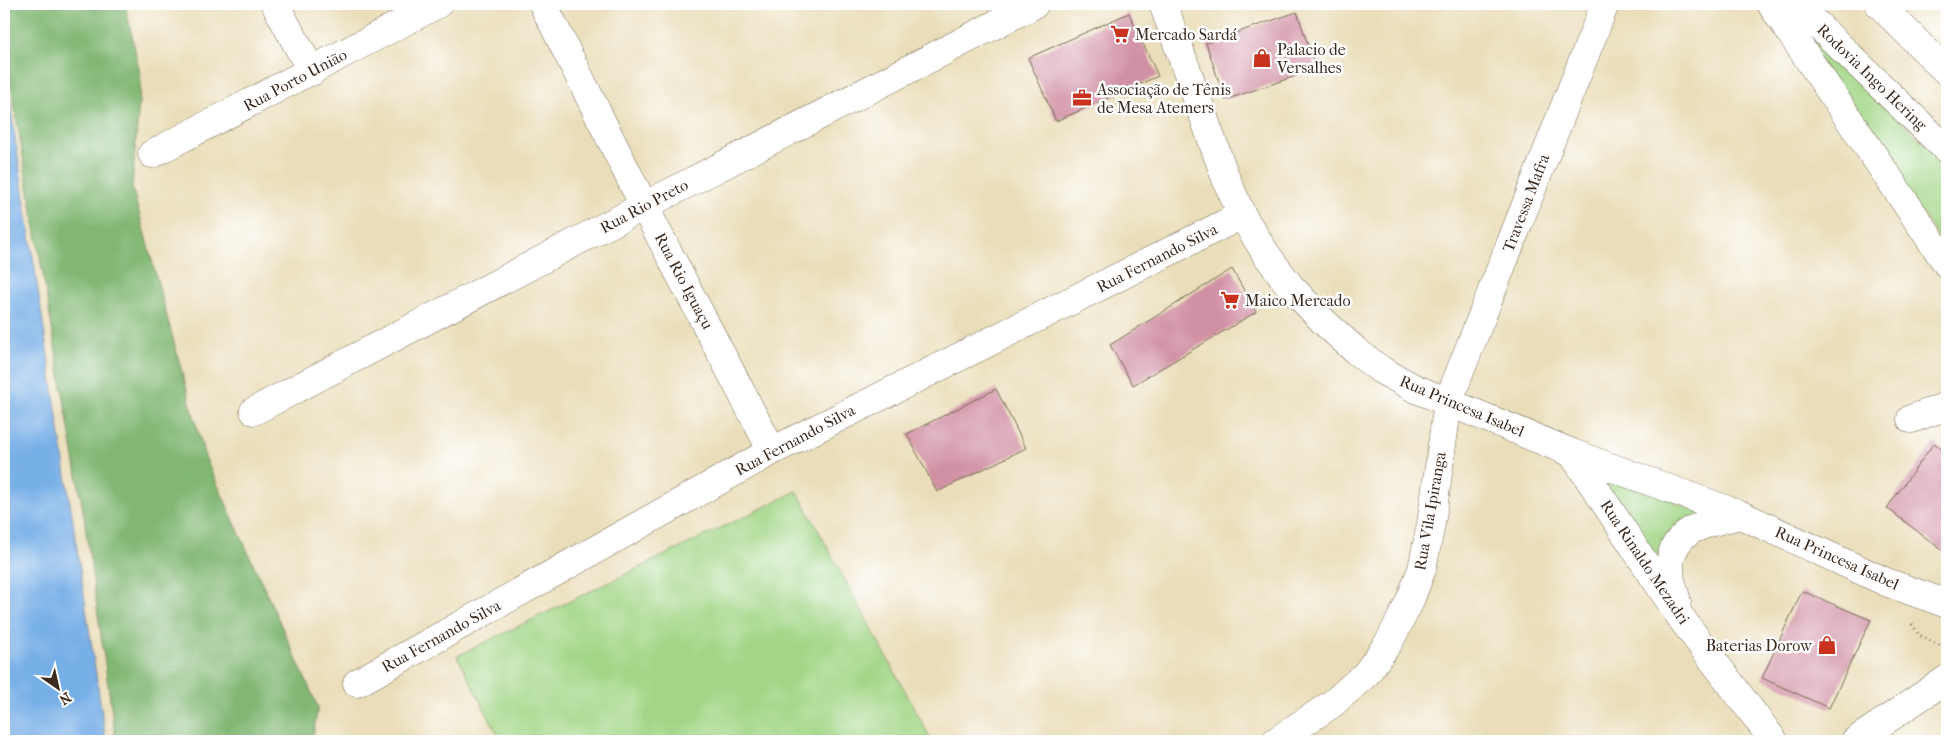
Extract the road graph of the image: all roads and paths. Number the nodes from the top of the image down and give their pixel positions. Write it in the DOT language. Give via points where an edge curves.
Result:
graph roads {
  1 [pos="275,4"];
  2 [pos="438,4"];
  3 [pos="543,4"];
  4 [pos="1035,4"];
  5 [pos="1163,4"];
  6 [pos="1605,4"];
  7 [pos="1771,4"];
  8 [pos="1796,4"];
  9 [pos="1879,4"];
  10 [pos="312,72"];
  11 [pos="1947,72"];
  12 [pos="1947,150"];
  13 [pos="152,154"];
  14 [pos="644,206"];
  15 [pos="1242,214"];
  16 [pos="1947,264"];
  17 [pos="1448,402"];
  18 [pos="1947,406"];
  19 [pos="254,411"];
  20 [pos="1912,419"];
  21 [pos="772,451"];
  22 [pos="1572,453"];
  23 [pos="1741,515"];
  24 [pos="1947,604"];
  25 [pos="1681,618"];
  26 [pos="1947,679"];
  27 [pos="357,683"];
  28 [pos="1276,741"];
  29 [pos="1774,741"];
  30 [pos="1855,741"];
  1 -- 10 [label="main road"];
  2 -- 10 [label="main road, Rua Porto União"];
  3 -- 14 [label="main road, Rua Rio Iguaçu"];
  4 -- 14 [label="main road, Rua Rio Preto"];
  5 -- 15 [label="main road, Rua Princesa Isabel" via="1226,180"];
  6 -- 17 [label="main road, Travessa Mafra"];
  7 -- 16 [label="main road"];
  8 -- 12 [label="main road, Rodovia Ingo Hering"];
  9 -- 11 [label="main road"];
  10 -- 13 [label="main road, Rua Porto União"];
  14 -- 19 [label="main road, Rua Rio Preto"];
  14 -- 21 [label="main road, Rua Rio Iguaçu"];
  15 -- 17 [label="main road, Rua Princesa Isabel" via="1290,286 1324,322 1381,370"];
  15 -- 21 [label="main road, Rua Fernando Silva"];
  17 -- 22 [label="main road, Rua Princesa Isabel"];
  17 -- 28 [label="main road, Rua Vila Ipiranga" via="1432,524 1422,569 1409,603 1389,642 1366,674 1332,704"];
  18 -- 20 [label="main road"];
  21 -- 27 [label="main road, Rua Fernando Silva"];
  22 -- 23 [label="main road, Rua Princesa Isabel"];
  22 -- 25 [label="main road, Rua Rinaldo Mezadri"];
  23 -- 24 [label="main road, Rua Princesa Isabel" via="1886,582"];
  23 -- 25 [label="main road" via="1700,525 1682,536 1672,554 1670,572"];
  25 -- 29 [label="main road, Rua Rinaldo Mezadri"];
  26 -- 30 [label="main road"];
}
